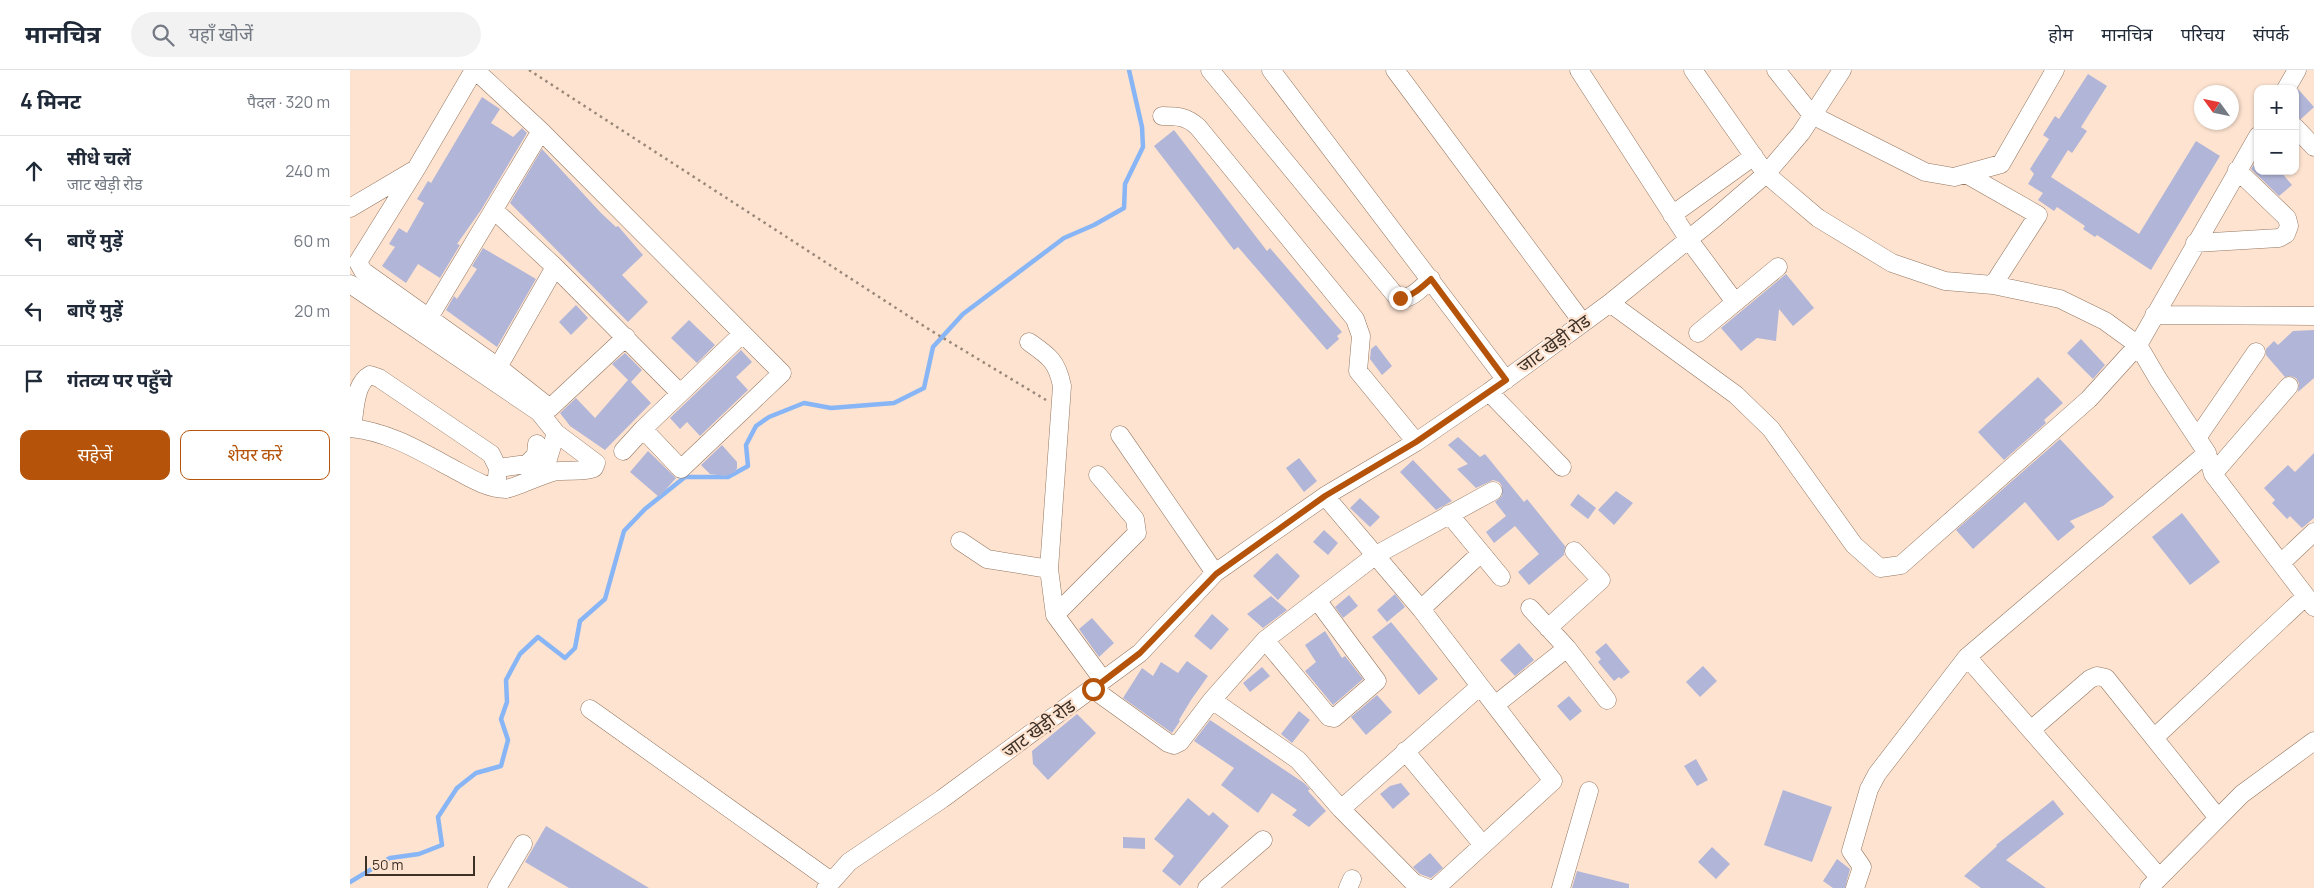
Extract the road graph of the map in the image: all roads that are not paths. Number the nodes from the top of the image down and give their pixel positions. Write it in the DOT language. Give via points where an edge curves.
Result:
graph roads {
  1 [pos="475,70"];
  2 [pos="1210,70"];
  3 [pos="1271,70"];
  4 [pos="1395,70"];
  5 [pos="1579,70"];
  6 [pos="1692,70"];
  7 [pos="1776,70"];
  8 [pos="1842,70"];
  9 [pos="2055,70"];
  10 [pos="2297,70"];
  11 [pos="2288,85"];
  12 [pos="1812,115"];
  13 [pos="1162,116"];
  14 [pos="2298,130"];
  15 [pos="541,131"];
  16 [pos="2254,142"];
  17 [pos="2314,147"];
  18 [pos="1754,156"];
  19 [pos="416,169"];
  20 [pos="2237,170"];
  21 [pos="1766,174"];
  22 [pos="1966,174"];
  23 [pos="350,208"];
  24 [pos="494,210"];
  25 [pos="1672,214"];
  26 [pos="1689,240"];
  27 [pos="2195,243"];
  28 [pos="354,259"];
  29 [pos="555,267"];
  30 [pos="1778,267"];
  31 [pos="1431,279"];
  32 [pos="350,284"];
  33 [pos="1993,286"];
  34 [pos="1610,302"];
  35 [pos="1735,302"];
  36 [pos="2312,314"];
  37 [pos="2154,315"];
  38 [pos="428,318"];
  39 [pos="1583,323"];
  40 [pos="1698,333"];
  41 [pos="742,334"];
  42 [pos="626,337"];
  43 [pos="1029,342"];
  44 [pos="2138,345"];
  45 [pos="2256,352"];
  46 [pos="498,367"];
  47 [pos="1506,380"];
  48 [pos="2289,386"];
  49 [pos="1488,392"];
  50 [pos="680,393"];
  51 [pos="351,428"];
  52 [pos="643,429"];
  53 [pos="556,433"];
  54 [pos="1120,435"];
  55 [pos="2198,438"];
  56 [pos="1416,442"];
  57 [pos="537,444"];
  58 [pos="623,452"];
  59 [pos="2207,453"];
  60 [pos="1562,467"];
  61 [pos="498,468"];
  62 [pos="2213,474"];
  63 [pos="541,475"];
  64 [pos="1098,475"];
  65 [pos="496,488"];
  66 [pos="1493,491"];
  67 [pos="1325,496"];
  68 [pos="1449,514"];
  69 [pos="2314,532"];
  70 [pos="960,541"];
  71 [pos="1574,551"];
  72 [pos="1481,553"];
  73 [pos="1376,555"];
  74 [pos="2281,563"];
  75 [pos="1049,569"];
  76 [pos="1216,574"];
  77 [pos="1501,577"];
  78 [pos="1317,600"];
  79 [pos="2310,602"];
  80 [pos="1530,608"];
  81 [pos="1421,610"];
  82 [pos="1055,615"];
  83 [pos="1548,628"];
  84 [pos="1265,640"];
  85 [pos="1567,648"];
  86 [pos="1967,657"];
  87 [pos="1098,684"];
  88 [pos="1479,687"];
  89 [pos="1212,700"];
  90 [pos="1607,700"];
  91 [pos="1495,705"];
  92 [pos="590,709"];
  93 [pos="2031,730"];
  94 [pos="2154,738"];
  95 [pos="2314,741"];
  96 [pos="1405,751"];
  97 [pos="1589,791"];
  98 [pos="1342,809"];
  99 [pos="2218,818"];
  100 [pos="1263,840"];
  101 [pos="523,844"];
  102 [pos="1483,844"];
  103 [pos="2154,882"];
  104 [pos="829,884"];
  105 [pos="497,888"];
  106 [pos="1207,888"];
  107 [pos="1427,888"];
  108 [pos="1436,888"];
  109 [pos="1561,888"];
  110 [pos="1855,888"];
  1 -- 15 [label="street"];
  1 -- 19 [label="street"];
  2 -- 31 [label="street" via="1396,296 1406,298"];
  3 -- 31 [label="street"];
  4 -- 39 [label="street"];
  5 -- 25 [label="street"];
  6 -- 18 [label="street"];
  7 -- 12 [label="street"];
  8 -- 12 [label="street, जाट खेड़ी रोड"];
  9 -- 22 [label="street" via="2001,164"];
  10 -- 11 [label="street"];
  12 -- 21 [label="street, जाट खेड़ी रोड"];
  12 -- 22 [label="street" via="1925,172 1954,177"];
  13 -- 56 [label="street" via="1182,116 1198,126 1355,319 1361,336 1358,372"];
  14 -- 17 [label="street"];
  15 -- 24 [label="street"];
  15 -- 41 [label="street"];
  16 -- 20 [label="street"];
  18 -- 21 [label="street"];
  18 -- 25 [label="street"];
  19 -- 23 [label="street"];
  19 -- 28 [label="street"];
  20 -- 27 [label="street"];
  20 -- 27 [label="street" via="2287,218 2286,234 2278,238"];
  21 -- 26 [label="street, जाट खेड़ी रोड"];
  21 -- 33 [label="street" via="1818,218 1892,263 1945,281"];
  22 -- 33 [label="street" via="2038,215"];
  24 -- 29 [label="street"];
  24 -- 38 [label="street"];
  25 -- 26 [label="street"];
  26 -- 34 [label="street, जाट खेड़ी रोड"];
  26 -- 35 [label="street"];
  27 -- 37 [label="street"];
  28 -- 38 [label="street" via="363,271"];
  29 -- 42 [label="street"];
  29 -- 46 [label="street"];
  30 -- 35 [label="street"];
  31 -- 47 [label="street"];
  32 -- 53 [label="street" via="539,412"];
  33 -- 44 [label="street" via="2060,299 2105,320"];
  34 -- 39 [label="street, जाट खेड़ी रोड"];
  34 -- 44 [label="street" via="1736,395 1771,429 1854,545 1880,568 1901,565 2089,399"];
  35 -- 40 [label="street"];
  36 -- 37 [label="street"];
  37 -- 44 [label="street"];
  38 -- 46 [label="street"];
  39 -- 47 [label="street, जाट खेड़ी रोड"];
  41 -- 50 [label="street"];
  41 -- 52 [label="street" via="782,373 680,469"];
  42 -- 46 [label="street" via="550,408"];
  42 -- 50 [label="street"];
  43 -- 75 [label="street" via="1048,355 1059,372 1062,386"];
  44 -- 55 [label="street"];
  45 -- 55 [label="street"];
  47 -- 49 [label="street, जाट खेड़ी रोड"];
  48 -- 62 [label="street"];
  49 -- 56 [label="street, जाट खेड़ी रोड"];
  49 -- 60 [label="street"];
  50 -- 52 [label="street"];
  51 -- 61 [label="street" via="359,387 370,375 491,454"];
  51 -- 65 [label="street" via="372,430 393,438"];
  52 -- 58 [label="street"];
  53 -- 63 [label="street"];
  53 -- 63 [label="street" via="596,463 594,468 585,471 556,471"];
  54 -- 76 [label="street"];
  55 -- 59 [label="street"];
  56 -- 67 [label="street, जाट खेड़ी रोड"];
  57 -- 61 [label="street" via="536,455 527,464"];
  59 -- 62 [label="street"];
  59 -- 86 [label="street"];
  61 -- 65 [label="street"];
  62 -- 74 [label="street"];
  63 -- 65 [label="street" via="507,489"];
  64 -- 82 [label="street" via="1135,519 1137,533"];
  66 -- 68 [label="street"];
  67 -- 73 [label="street"];
  67 -- 76 [label="street, जाट खेड़ी रोड"];
  68 -- 72 [label="street"];
  68 -- 73 [label="street"];
  69 -- 74 [label="street"];
  70 -- 75 [label="street" via="987,559"];
  71 -- 83 [label="street" via="1601,580"];
  72 -- 77 [label="street"];
  72 -- 81 [label="street"];
  73 -- 78 [label="street"];
  73 -- 81 [label="street"];
  74 -- 79 [label="street"];
  75 -- 82 [label="street"];
  76 -- 87 [label="street, जाट खेड़ी रोड" via="1140,653"];
  78 -- 84 [label="street"];
  78 -- 84 [label="street" via="1377,681 1334,718 1329,718"];
  79 -- 94 [label="street"];
  80 -- 83 [label="street"];
  81 -- 88 [label="street"];
  82 -- 87 [label="street"];
  83 -- 85 [label="street"];
  84 -- 89 [label="street"];
  85 -- 90 [label="street"];
  85 -- 91 [label="street"];
  86 -- 93 [label="street"];
  86 -- 110 [label="street" via="1886,761 1869,789 1851,851 1862,867"];
  87 -- 89 [label="street" via="1174,745 1180,742"];
  87 -- 104 [label="street, जाट खेड़ी रोड" via="950,793 849,862"];
  88 -- 91 [label="street"];
  88 -- 96 [label="street"];
  89 -- 98 [label="street" via="1298,760"];
  91 -- 102 [label="street" via="1553,781"];
  92 -- 104 [label="street"];
  93 -- 94 [label="street" via="2097,676 2110,682"];
  93 -- 103 [label="street"];
  94 -- 99 [label="street"];
  95 -- 99 [label="street" via="2242,794"];
  96 -- 98 [label="street"];
  96 -- 102 [label="street"];
  97 -- 109 [label="street"];
  98 -- 107 [label="street" via="1414,883"];
  99 -- 103 [label="street"];
  100 -- 106 [label="street"];
  101 -- 105 [label="street"];
  102 -- 108 [label="street"];
}
